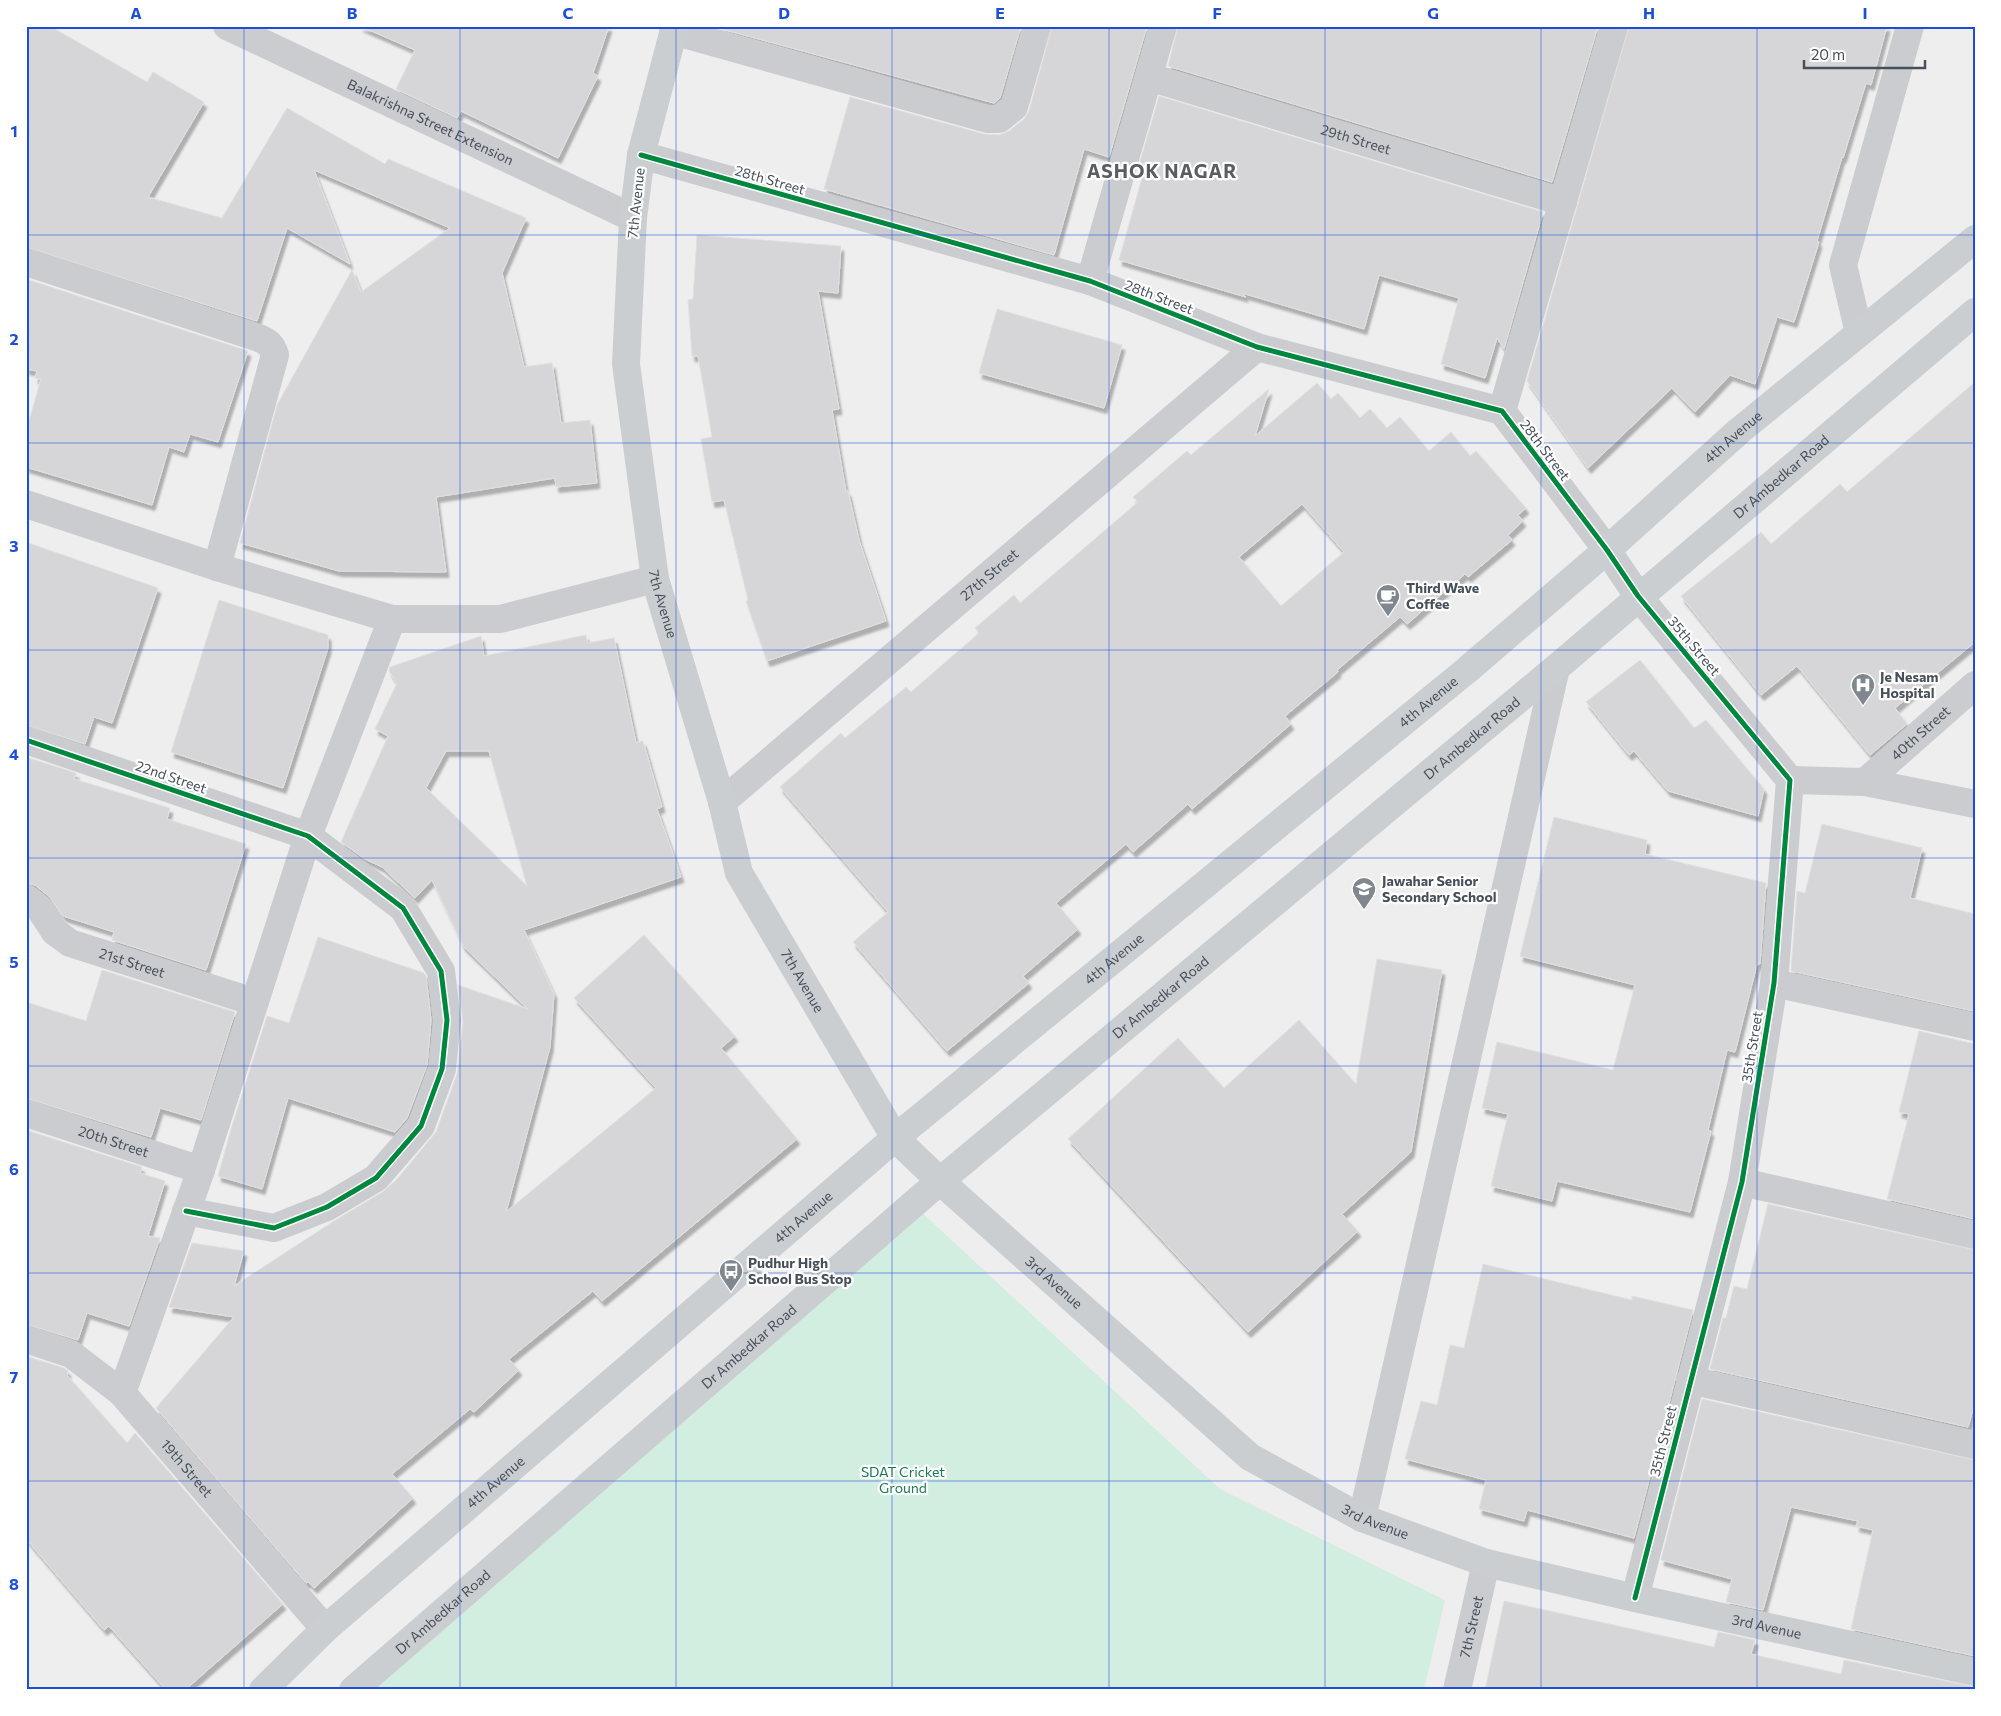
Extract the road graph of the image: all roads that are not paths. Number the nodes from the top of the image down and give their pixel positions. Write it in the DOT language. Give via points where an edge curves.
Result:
graph roads {
  1 [pos="227,26"];
  2 [pos="1036,26"];
  3 [pos="1163,26"];
  4 [pos="1614,26"];
  5 [pos="1910,26"];
  6 [pos="674,28"];
  7 [pos="1148,77"];
  8 [pos="641,155"];
  9 [pos="1563,202"];
  10 [pos="633,218"];
  11 [pos="1975,240"];
  12 [pos="26,262"];
  13 [pos="1090,281"];
  14 [pos="1975,312"];
  15 [pos="1859,333"];
  16 [pos="1257,347"];
  17 [pos="1502,411"];
  18 [pos="26,504"];
  19 [pos="1607,550"];
  20 [pos="217,567"];
  21 [pos="655,578"];
  22 [pos="1638,596"];
  23 [pos="392,619"];
  24 [pos="1556,668"];
  25 [pos="1975,685"];
  26 [pos="26,740"];
  27 [pos="1790,780"];
  28 [pos="1865,782"];
  29 [pos="722,802"];
  30 [pos="1975,804"];
  31 [pos="308,836"];
  32 [pos="26,898"];
  33 [pos="1774,983"];
  34 [pos="254,1002"];
  35 [pos="1975,1027"];
  36 [pos="26,1112"];
  37 [pos="895,1138"];
  38 [pos="201,1170"];
  39 [pos="940,1182"];
  40 [pos="1742,1182"];
  41 [pos="186,1211"];
  42 [pos="1975,1235"];
  43 [pos="26,1339"];
  44 [pos="1690,1380"];
  45 [pos="122,1393"];
  46 [pos="1975,1445"];
  47 [pos="1362,1518"];
  48 [pos="1486,1563"];
  49 [pos="1635,1598"];
  50 [pos="325,1629"];
  51 [pos="1975,1672"];
  52 [pos="263,1690"];
  53 [pos="353,1690"];
  54 [pos="1457,1690"];
  1 -- 10 [label="street, Balakrishna Street Extension"];
  2 -- 6 [label="street" via="1014,107 999,120"];
  3 -- 7 [label="street"];
  4 -- 9 [label="street"];
  5 -- 15 [label="street" via="1843,265"];
  6 -- 8 [label="main road, 7th Avenue"];
  7 -- 9 [label="street, 29th Street"];
  7 -- 13 [label="street"];
  8 -- 10 [label="main road, 7th Avenue"];
  8 -- 13 [label="street, 28th Street"];
  9 -- 17 [label="street"];
  10 -- 21 [label="main road, 7th Avenue" via="626,364"];
  11 -- 15 [label="main road, 4th Avenue"];
  12 -- 20 [label="street" via="259,338 273,348 275,355"];
  13 -- 16 [label="street, 28th Street"];
  14 -- 22 [label="main road, Dr Ambedkar Road"];
  15 -- 19 [label="main road, 4th Avenue" via="1739,431"];
  16 -- 17 [label="street, 28th Street"];
  16 -- 29 [label="street, 27th Street"];
  17 -- 19 [label="street, 28th Street"];
  18 -- 20 [label="street"];
  19 -- 22 [label="street, 35th Street"];
  19 -- 37 [label="main road, 4th Avenue" via="1467,670"];
  20 -- 23 [label="street"];
  21 -- 23 [label="street" via="500,619"];
  21 -- 29 [label="main road, 7th Avenue"];
  22 -- 24 [label="main road, Dr Ambedkar Road"];
  22 -- 27 [label="street, 35th Street"];
  23 -- 31 [label="street"];
  24 -- 39 [label="main road, Dr Ambedkar Road"];
  24 -- 47 [label="street"];
  25 -- 28 [label="street, 40th Street"];
  26 -- 31 [label="street, 22nd Street"];
  27 -- 28 [label="street"];
  27 -- 33 [label="street, 35th Street"];
  28 -- 30 [label="street"];
  29 -- 37 [label="main road, 7th Avenue" via="740,873"];
  31 -- 34 [label="street"];
  31 -- 41 [label="street, 22nd Street" via="403,908 440,971 447,1020 442,1070 421,1126 376,1178 327,1207 274,1228"];
  32 -- 34 [label="street, 21st Street" via="40,909 55,932 70,943"];
  33 -- 35 [label="street"];
  33 -- 40 [label="street, 35th Street"];
  34 -- 38 [label="street"];
  36 -- 38 [label="street, 20th Street"];
  37 -- 39 [label="main road, 3rd Avenue"];
  37 -- 50 [label="main road, 4th Avenue"];
  38 -- 41 [label="street"];
  39 -- 47 [label="main road, 3rd Avenue" via="1250,1457"];
  39 -- 53 [label="main road, Dr Ambedkar Road"];
  40 -- 42 [label="street"];
  40 -- 44 [label="street, 35th Street"];
  41 -- 45 [label="street"];
  43 -- 45 [label="street, 19th Street" via="71,1354"];
  44 -- 46 [label="street"];
  44 -- 49 [label="street, 35th Street"];
  45 -- 50 [label="street, 19th Street"];
  47 -- 48 [label="main road, 3rd Avenue"];
  48 -- 49 [label="main road, 3rd Avenue"];
  48 -- 54 [label="street, 7th Street"];
  49 -- 51 [label="main road, 3rd Avenue"];
  50 -- 52 [label="main road, 4th Avenue"];
}
